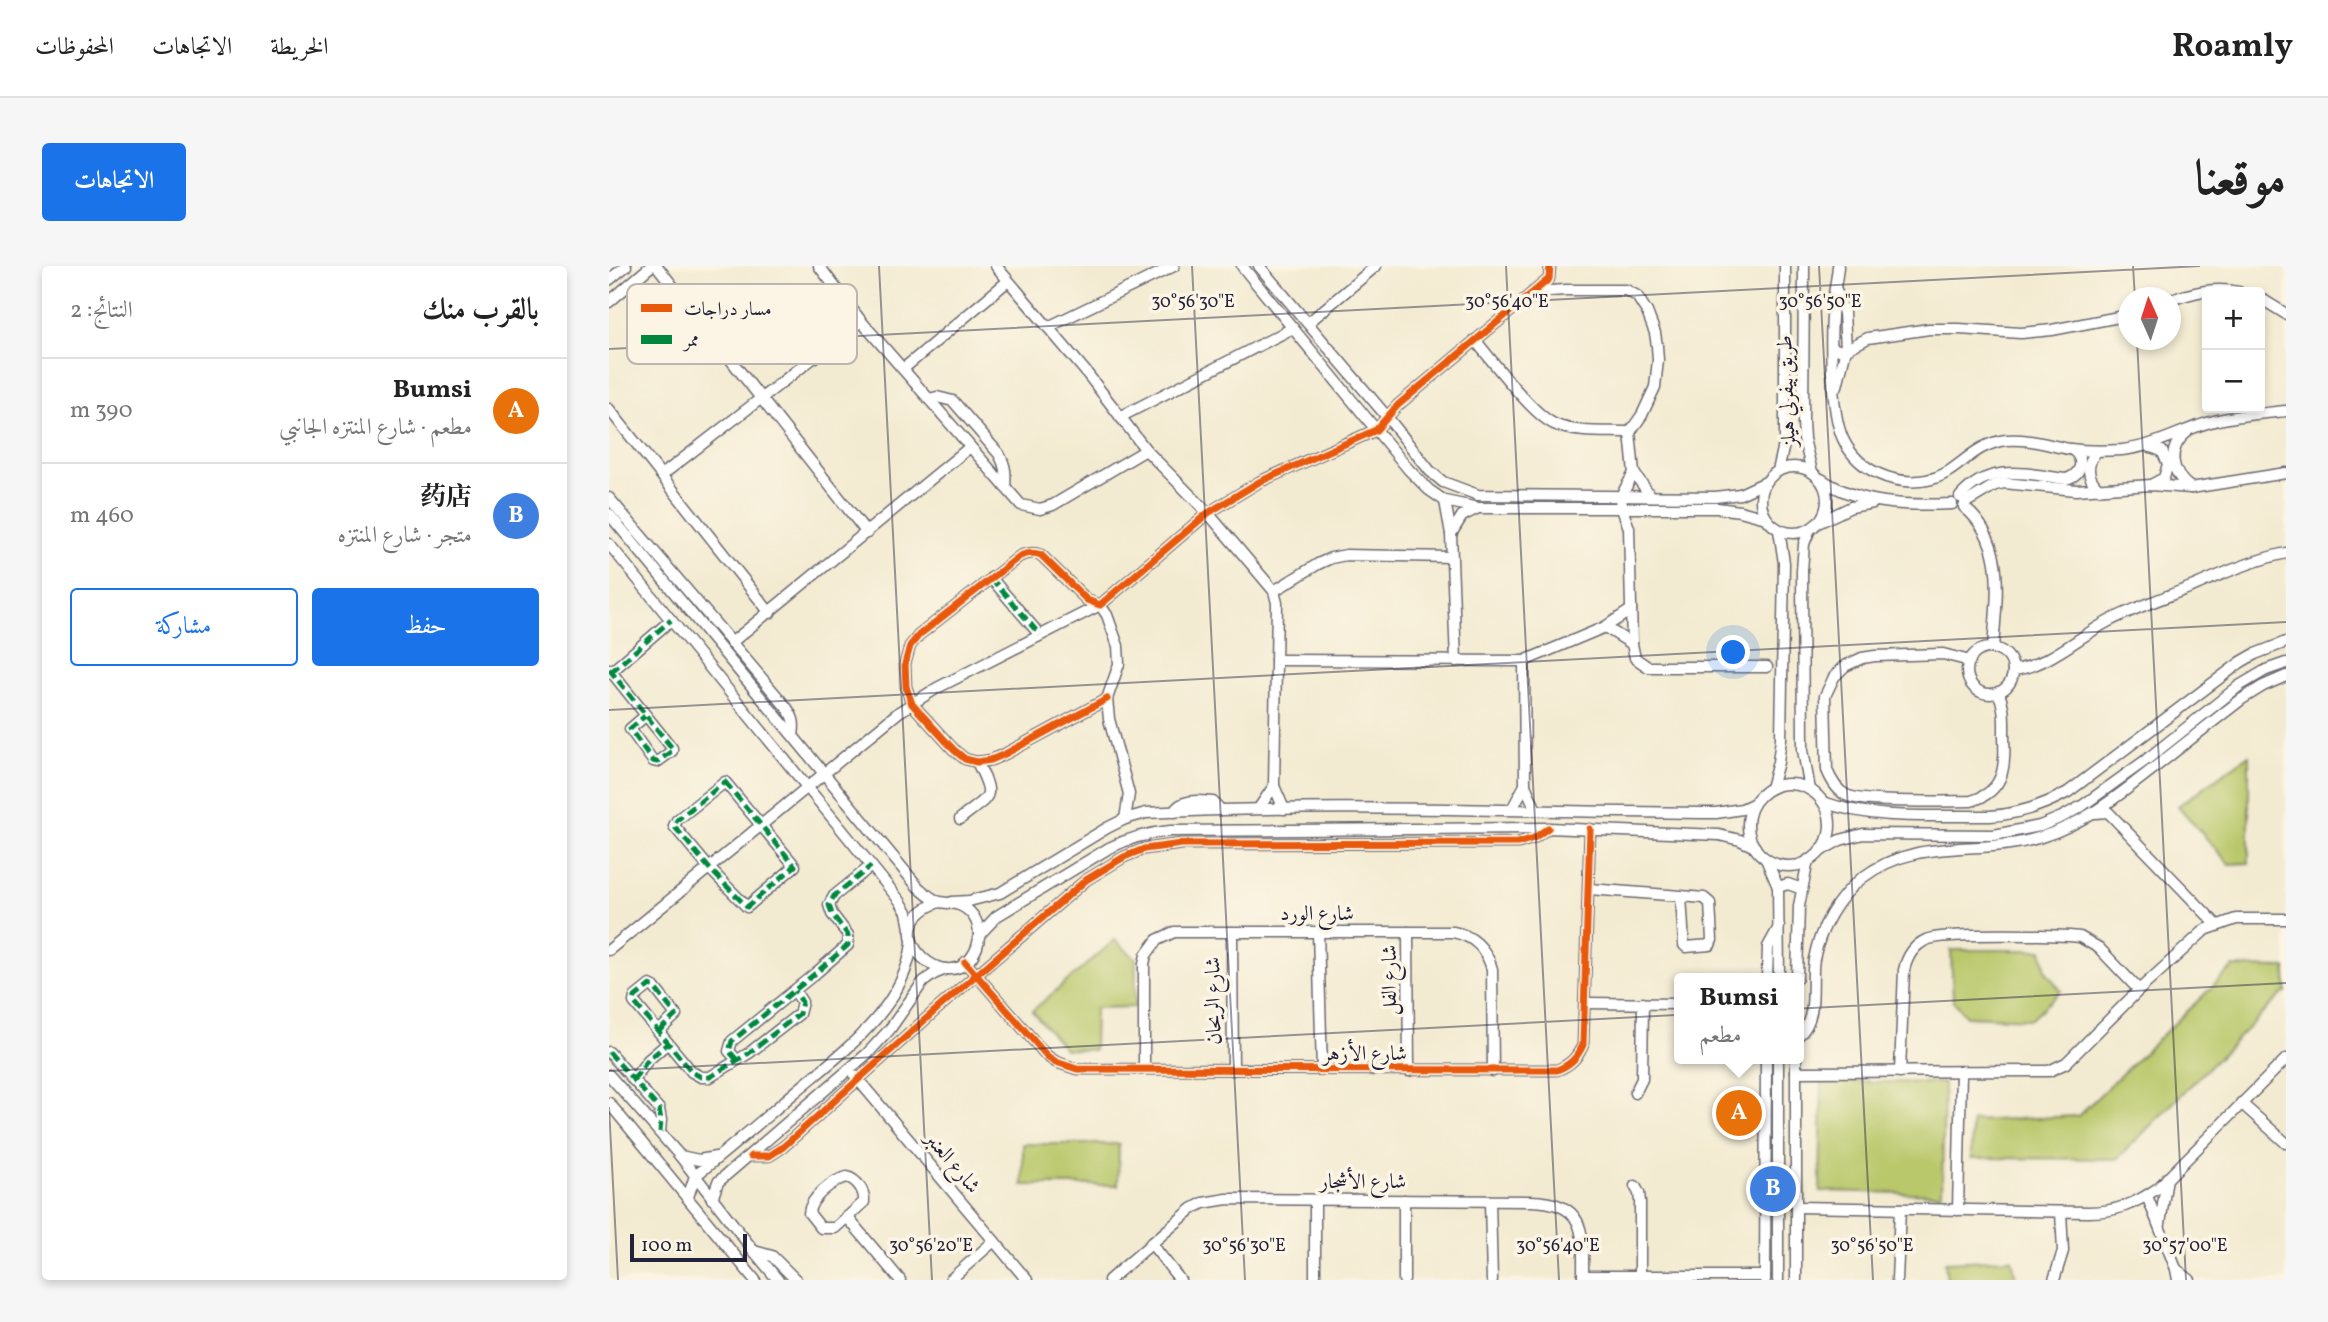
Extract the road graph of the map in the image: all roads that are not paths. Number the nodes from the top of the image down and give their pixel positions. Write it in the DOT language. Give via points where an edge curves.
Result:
graph roads {
  1 [pos="626,266"];
  2 [pos="651,266"];
  3 [pos="657,266"];
  4 [pos="819,266"];
  5 [pos="996,266"];
  6 [pos="1174,266"];
  7 [pos="1242,266"];
  8 [pos="1259,266"];
  9 [pos="1376,266"];
  10 [pos="1550,266"];
  11 [pos="1785,266"];
  12 [pos="1804,266"];
  13 [pos="1838,266"];
  14 [pos="1269,278"];
  15 [pos="1549,279"];
  16 [pos="610,280"];
  17 [pos="1008,281"];
  18 [pos="629,284"];
  19 [pos="671,284"];
  20 [pos="833,284"];
  21 [pos="1258,284"];
  22 [pos="627,286"];
  23 [pos="1566,290"];
  24 [pos="1836,290"];
  25 [pos="621,291"];
  26 [pos="1533,292"];
  27 [pos="2202,292"];
  28 [pos="2181,296"];
  29 [pos="2265,301"];
  30 [pos="609,302"];
  31 [pos="2286,314"];
  32 [pos="857,316"];
  33 [pos="2118,316"];
  34 [pos="861,321"];
  35 [pos="1308,323"];
  36 [pos="857,324"];
  37 [pos="1846,326"];
  38 [pos="1048,327"];
  39 [pos="1833,327"];
  40 [pos="1293,328"];
  41 [pos="1868,338"];
  42 [pos="1475,340"];
  43 [pos="1832,348"];
  44 [pos="1846,349"];
  45 [pos="735,364"];
  46 [pos="806,364"];
  47 [pos="903,369"];
  48 [pos="762,398"];
  49 [pos="929,399"];
  50 [pos="1836,401"];
  51 [pos="1398,405"];
  52 [pos="609,409"];
  53 [pos="1380,409"];
  54 [pos="2286,411"];
  55 [pos="1120,417"];
  56 [pos="1388,418"];
  57 [pos="1368,419"];
  58 [pos="1376,430"];
  59 [pos="2190,430"];
  60 [pos="1630,432"];
  61 [pos="1359,438"];
  62 [pos="2148,446"];
  63 [pos="970,447"];
  64 [pos="2071,449"];
  65 [pos="1146,450"];
  66 [pos="2097,451"];
  67 [pos="2171,464"];
  68 [pos="2084,467"];
  69 [pos="1778,471"];
  70 [pos="1634,473"];
  71 [pos="1814,474"];
  72 [pos="2286,474"];
  73 [pos="662,475"];
  74 [pos="1766,482"];
  75 [pos="2151,485"];
  76 [pos="1005,487"];
  77 [pos="2191,488"];
  78 [pos="2099,489"];
  79 [pos="1478,495"];
  80 [pos="1650,495"];
  81 [pos="1621,496"];
  82 [pos="609,498"];
  83 [pos="1445,501"];
  84 [pos="1876,502"];
  85 [pos="1960,503"];
  86 [pos="1478,508"];
  87 [pos="1622,509"];
  88 [pos="1651,509"];
  89 [pos="1208,513"];
  90 [pos="609,514"];
  91 [pos="1766,518"];
  92 [pos="1813,526"];
  93 [pos="1629,528"];
  94 [pos="1779,530"];
  95 [pos="867,533"];
  96 [pos="1451,534"];
  97 [pos="609,544"];
  98 [pos="2286,552"];
  99 [pos="1451,557"];
  100 [pos="992,579"];
  101 [pos="1274,591"];
  102 [pos="1100,605"];
  103 [pos="1631,610"];
  104 [pos="770,613"];
  105 [pos="671,620"];
  106 [pos="1605,627"];
  107 [pos="1040,635"];
  108 [pos="2286,642"];
  109 [pos="1632,644"];
  110 [pos="727,647"];
  111 [pos="1993,649"];
  112 [pos="1276,660"];
  113 [pos="705,661"];
  114 [pos="1456,661"];
  115 [pos="1524,661"];
  116 [pos="1970,661"];
  117 [pos="2283,664"];
  118 [pos="1767,667"];
  119 [pos="610,670"];
  120 [pos="2013,670"];
  121 [pos="2285,676"];
  122 [pos="750,684"];
  123 [pos="1998,692"];
  124 [pos="733,695"];
  125 [pos="1107,699"];
  126 [pos="912,704"];
  127 [pos="1088,709"];
  128 [pos="2174,712"];
  129 [pos="645,716"];
  130 [pos="1109,719"];
  131 [pos="2186,729"];
  132 [pos="793,735"];
  133 [pos="2144,735"];
  134 [pos="2156,752"];
  135 [pos="977,762"];
  136 [pos="825,773"];
  137 [pos="1525,785"];
  138 [pos="1274,786"];
  139 [pos="2109,786"];
  140 [pos="808,787"];
  141 [pos="1771,788"];
  142 [pos="1810,790"];
  143 [pos="1129,794"];
  144 [pos="2112,801"];
  145 [pos="1823,802"];
  146 [pos="1753,804"];
  147 [pos="2082,806"];
  148 [pos="1259,808"];
  149 [pos="1284,808"];
  150 [pos="1416,808"];
  151 [pos="1512,809"];
  152 [pos="1536,810"];
  153 [pos="2108,812"];
  154 [pos="1146,813"];
  155 [pos="2092,813"];
  156 [pos="960,819"];
  157 [pos="1125,820"];
  158 [pos="762,826"];
  159 [pos="1548,828"];
  160 [pos="1415,829"];
  161 [pos="1590,829"];
  162 [pos="1970,841"];
  163 [pos="1755,847"];
  164 [pos="1820,851"];
  165 [pos="1766,859"];
  166 [pos="1808,860"];
  167 [pos="871,866"];
  168 [pos="709,868"];
  169 [pos="902,870"];
  170 [pos="886,885"];
  171 [pos="1778,887"];
  172 [pos="1589,889"];
  173 [pos="1802,889"];
  174 [pos="1681,896"];
  175 [pos="939,902"];
  176 [pos="951,902"];
  177 [pos="2286,919"];
  178 [pos="2215,924"];
  179 [pos="1779,926"];
  180 [pos="1231,932"];
  181 [pos="1318,932"];
  182 [pos="1408,932"];
  183 [pos="979,935"];
  184 [pos="912,937"];
  185 [pos="609,950"];
  186 [pos="965,962"];
  187 [pos="946,969"];
  188 [pos="1767,973"];
  189 [pos="1779,973"];
  190 [pos="1797,973"];
  191 [pos="977,974"];
  192 [pos="2139,990"];
  193 [pos="795,991"];
  194 [pos="1586,1003"];
  195 [pos="1643,1003"];
  196 [pos="1674,1004"];
  197 [pos="1804,1028"];
  198 [pos="659,1031"];
  199 [pos="668,1043"];
  200 [pos="609,1052"];
  201 [pos="2286,1059"];
  202 [pos="737,1060"];
  203 [pos="1766,1064"];
  204 [pos="1778,1064"];
  205 [pos="1796,1064"];
  206 [pos="1144,1069"];
  207 [pos="849,1070"];
  208 [pos="1233,1070"];
  209 [pos="1322,1070"];
  210 [pos="1409,1071"];
  211 [pos="1493,1071"];
  212 [pos="1796,1072"];
  213 [pos="1900,1072"];
  214 [pos="1961,1072"];
  215 [pos="609,1074"];
  216 [pos="630,1076"];
  217 [pos="858,1080"];
  218 [pos="1635,1093"];
  219 [pos="609,1103"];
  220 [pos="2241,1103"];
  221 [pos="660,1132"];
  222 [pos="2283,1141"];
  223 [pos="2286,1153"];
  224 [pos="722,1155"];
  225 [pos="680,1156"];
  226 [pos="751,1156"];
  227 [pos="695,1176"];
  228 [pos="2167,1178"];
  229 [pos="1635,1186"];
  230 [pos="2147,1196"];
  231 [pos="688,1197"];
  232 [pos="712,1199"];
  233 [pos="1315,1200"];
  234 [pos="1404,1200"];
  235 [pos="1490,1201"];
  236 [pos="1796,1207"];
  237 [pos="1900,1209"];
  238 [pos="1958,1210"];
  239 [pos="2061,1212"];
  240 [pos="847,1217"];
  241 [pos="2159,1227"];
  242 [pos="994,1241"];
  243 [pos="1151,1243"];
  244 [pos="1778,1249"];
  245 [pos="1797,1249"];
  246 [pos="753,1250"];
  247 [pos="2177,1275"];
  248 [pos="1640,1276"];
  249 [pos="1583,1278"];
  250 [pos="1765,1278"];
  251 [pos="755,1280"];
  252 [pos="778,1280"];
  253 [pos="796,1280"];
  254 [pos="900,1280"];
  255 [pos="950,1280"];
  256 [pos="1027,1280"];
  257 [pos="1109,1280"];
  258 [pos="1180,1280"];
  259 [pos="1315,1280"];
  260 [pos="1404,1280"];
  261 [pos="1492,1280"];
  262 [pos="1778,1280"];
  263 [pos="1796,1280"];
  264 [pos="1897,1280"];
  265 [pos="2054,1280"];
  266 [pos="2190,1280"];
  1 -- 16 [label="street"];
  2 -- 18 [label="street"];
  3 -- 19 [label="street"];
  4 -- 20 [label="street"];
  5 -- 17 [label="street"];
  6 -- 38 [label="street"];
  7 -- 21 [label="street"];
  8 -- 14 [label="street"];
  9 -- 35 [label="street"];
  10 -- 15 [label="street"];
  11 -- 69 [label="street, طريق بيفرلي هيلز" via="1785,440"];
  12 -- 71 [label="street, طريق بيفرلي هيلز" via="1803,422"];
  13 -- 24 [label="street"];
  14 -- 21 [label="street"];
  14 -- 35 [label="street"];
  15 -- 23 [label="street"];
  15 -- 26 [label="street"];
  16 -- 25 [label="street"];
  17 -- 38 [label="street"];
  17 -- 47 [label="street"];
  21 -- 40 [label="street"];
  22 -- 25 [label="street"];
  23 -- 26 [label="street"];
  23 -- 60 [label="street" via="1626,290 1637,296 1647,312 1657,346 1655,387"];
  24 -- 37 [label="street"];
  24 -- 39 [label="street"];
  25 -- 30 [label="street"];
  26 -- 42 [label="street"];
  27 -- 28 [label="street"];
  29 -- 31 [label="street"];
  32 -- 34 [label="street"];
  33 -- 41 [label="street" via="2052,330 1929,330"];
  34 -- 36 [label="street"];
  34 -- 47 [label="street"];
  35 -- 53 [label="street"];
  37 -- 39 [label="street"];
  37 -- 41 [label="street"];
  37 -- 44 [label="street"];
  38 -- 55 [label="street"];
  39 -- 43 [label="street"];
  40 -- 55 [label="street"];
  40 -- 57 [label="street"];
  41 -- 44 [label="street"];
  42 -- 51 [label="street"];
  42 -- 60 [label="street" via="1547,420 1570,428"];
  43 -- 44 [label="street"];
  43 -- 50 [label="street"];
  44 -- 50 [label="street"];
  45 -- 48 [label="street"];
  46 -- 48 [label="street"];
  47 -- 49 [label="street"];
  48 -- 73 [label="street"];
  48 -- 95 [label="street"];
  49 -- 63 [label="street"];
  49 -- 76 [label="street" via="953,401 991,445 1005,463"];
  50 -- 64 [label="street" via="1843,440 1871,471 1889,479 1930,480 1977,450 2004,441"];
  51 -- 53 [label="street"];
  51 -- 56 [label="street"];
  52 -- 73 [label="street"];
  53 -- 56 [label="street"];
  53 -- 57 [label="street"];
  54 -- 59 [label="street" via="2228,418"];
  55 -- 65 [label="street"];
  56 -- 58 [label="street"];
  56 -- 79 [label="street" via="1430,471 1443,482"];
  57 -- 58 [label="street"];
  57 -- 61 [label="street"];
  58 -- 61 [label="street"];
  58 -- 83 [label="street" via="1409,470"];
  59 -- 62 [label="street"];
  59 -- 67 [label="street" via="2177,443"];
  60 -- 70 [label="street"];
  61 -- 89 [label="street" via="1259,482"];
  62 -- 66 [label="street"];
  62 -- 67 [label="street" via="2162,452"];
  63 -- 76 [label="street"];
  63 -- 95 [label="street"];
  64 -- 66 [label="street"];
  64 -- 68 [label="street"];
  65 -- 76 [label="street" via="1040,509 1021,505"];
  65 -- 89 [label="street"];
  66 -- 68 [label="street"];
  67 -- 75 [label="street" via="2164,478"];
  67 -- 77 [label="street"];
  68 -- 78 [label="street"];
  68 -- 85 [label="street" via="2066,479 2015,472 1991,475 1969,486"];
  69 -- 71 [label="street" via="1795,467"];
  69 -- 74 [label="street"];
  70 -- 80 [label="street"];
  70 -- 81 [label="street"];
  71 -- 84 [label="street" via="1834,488"];
  71 -- 92 [label="street" via="1827,505"];
  72 -- 77 [label="street"];
  73 -- 104 [label="street"];
  74 -- 80 [label="street" via="1726,496"];
  74 -- 91 [label="street" via="1761,500"];
  75 -- 77 [label="street"];
  75 -- 78 [label="street"];
  78 -- 85 [label="street" via="2004,483"];
  79 -- 81 [label="street"];
  79 -- 86 [label="street"];
  80 -- 81 [label="street"];
  81 -- 87 [label="street"];
  82 -- 110 [label="street"];
  83 -- 86 [label="street"];
  83 -- 96 [label="street"];
  84 -- 85 [label="street"];
  84 -- 92 [label="street" via="1851,507"];
  85 -- 111 [label="street" via="1983,527 1995,558"];
  86 -- 87 [label="street"];
  86 -- 96 [label="street" via="1462,516"];
  87 -- 88 [label="street"];
  87 -- 93 [label="street"];
  88 -- 91 [label="street" via="1728,509"];
  88 -- 93 [label="street"];
  89 -- 101 [label="street"];
  89 -- 102 [label="street"];
  90 -- 110 [label="street"];
  91 -- 94 [label="street"];
  92 -- 94 [label="street" via="1800,533"];
  92 -- 142 [label="street" via="1803,554 1802,585 1803,750"];
  93 -- 103 [label="street"];
  94 -- 141 [label="street" via="1784,575 1781,739"];
  95 -- 104 [label="street"];
  96 -- 99 [label="street"];
  97 -- 105 [label="street"];
  98 -- 120 [label="street" via="2128,612 2042,662"];
  99 -- 101 [label="street" via="1346,555 1331,558"];
  99 -- 114 [label="street"];
  100 -- 102 [label="street" via="1020,556 1035,553 1087,600"];
  100 -- 107 [label="street"];
  100 -- 126 [label="street" via="910,646 905,676"];
  101 -- 112 [label="street"];
  102 -- 107 [label="street"];
  102 -- 125 [label="street" via="1113,628 1119,655"];
  103 -- 106 [label="street"];
  103 -- 109 [label="street"];
  104 -- 110 [label="street"];
  105 -- 113 [label="street"];
  105 -- 119 [label="street"];
  106 -- 109 [label="street"];
  106 -- 115 [label="street"];
  107 -- 126 [label="street"];
  108 -- 128 [label="street" via="2241,662"];
  109 -- 118 [label="street" via="1635,658 1648,667"];
  110 -- 113 [label="street" via="718,657"];
  110 -- 122 [label="street"];
  110 -- 132 [label="street" via="793,715"];
  111 -- 116 [label="street" via="1979,651"];
  111 -- 120 [label="street" via="2009,658"];
  112 -- 114 [label="street"];
  112 -- 138 [label="street"];
  113 -- 124 [label="street"];
  114 -- 115 [label="street"];
  115 -- 137 [label="street"];
  116 -- 123 [label="street" via="1968,675 1974,687 1985,693"];
  116 -- 123 [label="street" via="1943,654 1873,656 1852,662 1839,672 1825,696 1827,770 1838,789 1857,799 1971,801 1985,796 1999,783 2005,766 2004,710"];
  117 -- 121 [label="street"];
  117 -- 131 [label="street" via="2239,686"];
  119 -- 129 [label="street"];
  120 -- 123 [label="street" via="2008,686"];
  121 -- 144 [label="street" via="2242,699"];
  122 -- 124 [label="street"];
  122 -- 132 [label="street"];
  124 -- 140 [label="street"];
  125 -- 127 [label="street"];
  125 -- 130 [label="street"];
  126 -- 135 [label="street" via="954,750"];
  126 -- 136 [label="street"];
  127 -- 130 [label="street"];
  127 -- 135 [label="street" via="1005,754"];
  128 -- 131 [label="street"];
  128 -- 133 [label="street"];
  130 -- 143 [label="street"];
  131 -- 134 [label="street"];
  132 -- 136 [label="street"];
  133 -- 134 [label="street"];
  133 -- 145 [label="street" via="2068,792 2023,812 1990,816 1871,814"];
  134 -- 139 [label="street"];
  135 -- 156 [label="street" via="989,792"];
  136 -- 140 [label="street"];
  136 -- 169 [label="street"];
  137 -- 151 [label="street"];
  137 -- 152 [label="street"];
  138 -- 148 [label="street"];
  138 -- 149 [label="street"];
  139 -- 144 [label="street"];
  139 -- 147 [label="street"];
  140 -- 158 [label="street"];
  140 -- 167 [label="street"];
  141 -- 142 [label="street" via="1791,784"];
  141 -- 146 [label="street"];
  142 -- 145 [label="street"];
  143 -- 154 [label="street"];
  143 -- 157 [label="street"];
  144 -- 153 [label="street"];
  144 -- 155 [label="street"];
  145 -- 164 [label="street" via="1829,832"];
  146 -- 152 [label="street" via="1716,813"];
  146 -- 163 [label="street" via="1748,821"];
  147 -- 155 [label="street"];
  147 -- 162 [label="street" via="2040,826"];
  148 -- 149 [label="street"];
  148 -- 154 [label="street"];
  149 -- 150 [label="street"];
  150 -- 151 [label="street"];
  150 -- 160 [label="street"];
  151 -- 152 [label="street"];
  153 -- 155 [label="street"];
  153 -- 178 [label="street"];
  154 -- 157 [label="street"];
  155 -- 162 [label="street" via="2040,838 2018,843"];
  157 -- 176 [label="street" via="999,893"];
  158 -- 168 [label="street"];
  158 -- 168 [label="street" via="795,866 750,905 743,906"];
  158 -- 168 [label="street" via="728,783 722,783 674,826"];
  159 -- 160 [label="street"];
  159 -- 161 [label="street"];
  159 -- 191 [label="street" via="1518,843 1182,844 1145,849 1086,880"];
  160 -- 183 [label="street" via="1149,833 1109,848 997,916"];
  161 -- 163 [label="street" via="1723,836"];
  161 -- 172 [label="street, شارع الأزهر"];
  162 -- 164 [label="street" via="1863,834"];
  162 -- 197 [label="street" via="1891,860 1846,893 1819,940 1810,1014"];
  163 -- 165 [label="street"];
  164 -- 166 [label="street"];
  165 -- 166 [label="street" via="1794,865"];
  165 -- 171 [label="street"];
  166 -- 173 [label="street"];
  167 -- 170 [label="street"];
  167 -- 193 [label="street" via="829,905 848,935 848,944"];
  168 -- 185 [label="street"];
  169 -- 170 [label="street"];
  169 -- 175 [label="street"];
  170 -- 184 [label="street" via="907,912"];
  171 -- 173 [label="street" via="1787,884"];
  171 -- 179 [label="street"];
  172 -- 174 [label="street"];
  172 -- 194 [label="street, شارع الأزهر"];
  173 -- 190 [label="street"];
  174 -- 174 [label="street" via="1682,943 1686,947 1710,946 1710,903"];
  175 -- 176 [label="street"];
  175 -- 184 [label="street" via="920,913"];
  176 -- 183 [label="street" via="974,917"];
  177 -- 178 [label="street" via="2236,919"];
  178 -- 192 [label="street"];
  179 -- 188 [label="street" via="1768,947"];
  179 -- 189 [label="street"];
  180 -- 181 [label="street, شارع الورد"];
  180 -- 206 [label="street, شارع الورد" via="1174,932 1151,947 1144,964"];
  180 -- 208 [label="street, شارع الريحان"];
  181 -- 182 [label="street, شارع الورد"];
  181 -- 209 [label="street"];
  182 -- 210 [label="street, شارع الفل"];
  182 -- 211 [label="street, شارع الورد" via="1461,933 1484,950 1492,970"];
  183 -- 186 [label="street"];
  184 -- 187 [label="street" via="924,961"];
  184 -- 224 [label="street" via="905,970 880,1014"];
  186 -- 187 [label="street"];
  186 -- 191 [label="street, شارع الأزهر"];
  187 -- 207 [label="street" via="923,982 885,1035"];
  191 -- 206 [label="street, شارع الأزهر" via="1056,1062 1077,1069"];
  191 -- 217 [label="street"];
  192 -- 213 [label="street" via="2099,948 2080,937 1926,939 1907,957 1904,970"];
  192 -- 214 [label="street" via="2058,1068"];
  193 -- 202 [label="street" via="802,1002 799,1014"];
  193 -- 202 [label="street" via="730,1044 729,1051"];
  194 -- 195 [label="street"];
  194 -- 211 [label="street, شارع الأزهر" via="1583,1045 1569,1065 1557,1070"];
  195 -- 196 [label="street"];
  195 -- 218 [label="street" via="1641,1079"];
  198 -- 199 [label="street"];
  199 -- 202 [label="street" via="701,1077 714,1075"];
  199 -- 216 [label="street"];
  200 -- 216 [label="street"];
  201 -- 220 [label="street"];
  203 -- 250 [label="street"];
  204 -- 244 [label="street"];
  205 -- 212 [label="street"];
  206 -- 208 [label="street, شارع الأزهر"];
  207 -- 217 [label="street, شارع العنبر"];
  207 -- 226 [label="street"];
  208 -- 209 [label="street, شارع الأزهر"];
  209 -- 210 [label="street, شارع الأزهر"];
  210 -- 211 [label="street, شارع الأزهر"];
  212 -- 213 [label="street"];
  212 -- 236 [label="street"];
  213 -- 214 [label="street"];
  214 -- 238 [label="street"];
  215 -- 221 [label="street"];
  216 -- 221 [label="street" via="659,1109"];
  217 -- 226 [label="street" via="776,1152"];
  217 -- 242 [label="street, شارع العنبر"];
  219 -- 231 [label="street"];
  220 -- 222 [label="street"];
  220 -- 228 [label="street"];
  221 -- 225 [label="street"];
  222 -- 223 [label="street"];
  224 -- 225 [label="street" via="709,1160"];
  224 -- 227 [label="street"];
  225 -- 227 [label="street"];
  226 -- 232 [label="street" via="718,1182"];
  227 -- 231 [label="street"];
  227 -- 232 [label="street"];
  228 -- 230 [label="street"];
  228 -- 241 [label="street"];
  229 -- 248 [label="street" via="1640,1202"];
  230 -- 239 [label="street" via="2118,1210"];
  230 -- 241 [label="street"];
  231 -- 251 [label="street"];
  232 -- 246 [label="street"];
  233 -- 234 [label="street, شارع الأشجار"];
  233 -- 243 [label="street, شارع الأشجار" via="1215,1200 1192,1209"];
  233 -- 259 [label="street"];
  234 -- 235 [label="street, شارع الأشجار"];
  234 -- 260 [label="street"];
  235 -- 249 [label="street, شارع الأشجار" via="1544,1201 1567,1210 1583,1233"];
  235 -- 261 [label="street"];
  236 -- 237 [label="street"];
  236 -- 245 [label="street"];
  237 -- 238 [label="street"];
  237 -- 264 [label="street"];
  238 -- 239 [label="street"];
  239 -- 265 [label="street" via="2063,1251"];
  240 -- 240 [label="street" via="864,1202 862,1190 847,1177 811,1202 809,1209 821,1228 835,1228"];
  240 -- 254 [label="street"];
  241 -- 247 [label="street"];
  242 -- 255 [label="street"];
  242 -- 256 [label="street, شارع العنبر"];
  243 -- 257 [label="street, شارع الأشجار"];
  243 -- 258 [label="street"];
  244 -- 245 [label="street"];
  244 -- 262 [label="street"];
  245 -- 263 [label="street"];
  246 -- 252 [label="street"];
  246 -- 253 [label="street" via="772,1256"];
  247 -- 266 [label="street"];
  248 -- 249 [label="street"];
  248 -- 250 [label="street"];
}
